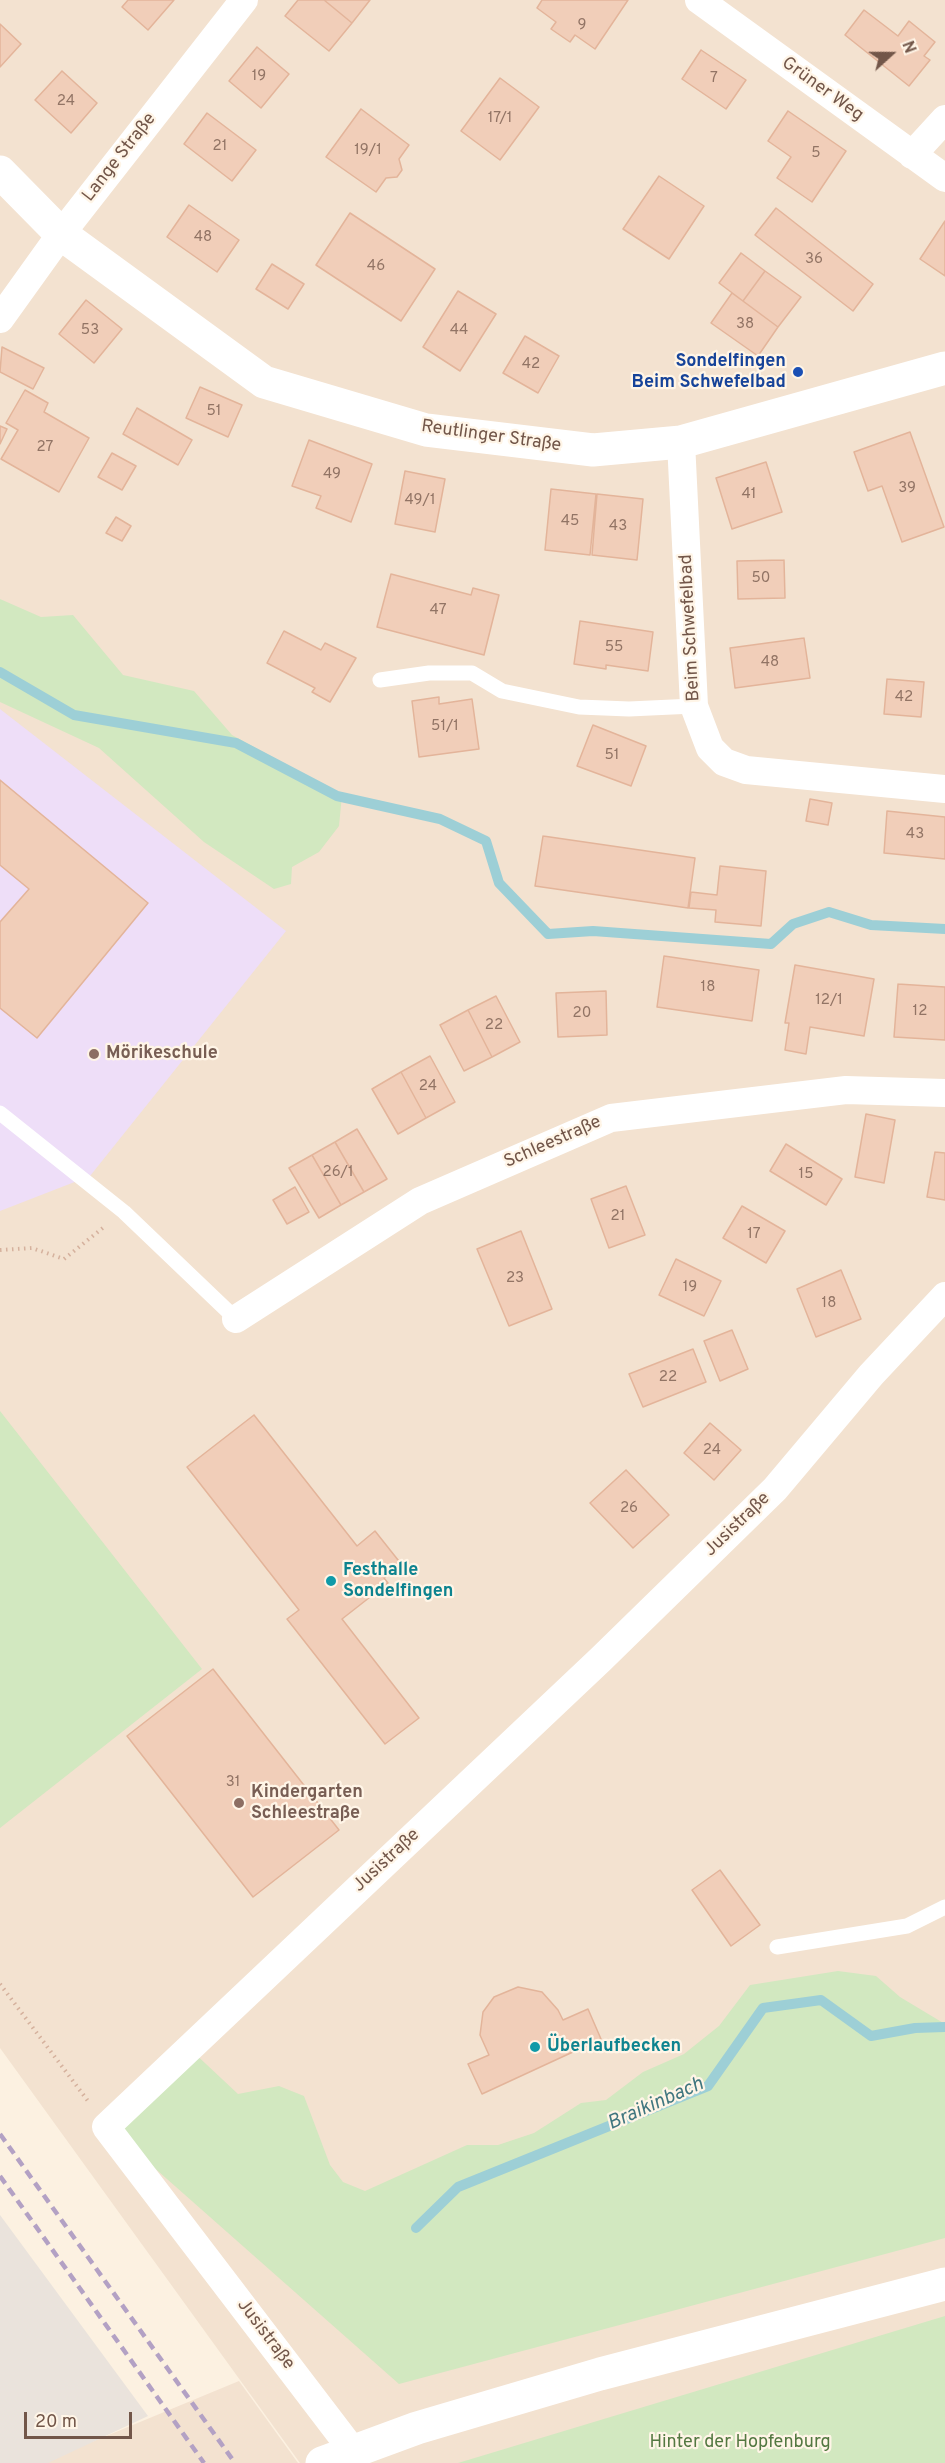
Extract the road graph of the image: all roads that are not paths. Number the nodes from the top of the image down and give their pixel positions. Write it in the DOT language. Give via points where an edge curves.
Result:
graph roads {
  1 [pos="244,0"];
  2 [pos="699,0"];
  3 [pos="945,119"];
  4 [pos="912,155"];
  5 [pos="0,172"];
  6 [pos="945,178"];
  7 [pos="61,234"];
  8 [pos="0,319"];
  9 [pos="945,368"];
  10 [pos="681,442"];
  11 [pos="380,680"];
  12 [pos="694,706"];
  13 [pos="945,789"];
  14 [pos="945,1093"];
  15 [pos="0,1113"];
  16 [pos="945,1296"];
  17 [pos="236,1319"];
  18 [pos="945,1907"];
  19 [pos="777,1947"];
  20 [pos="945,2284"];
  21 [pos="354,2451"];
  22 [pos="322,2463"];
  1 -- 7 [label="street, Lange Straße"];
  2 -- 4 [label="street, Grüner Weg"];
  3 -- 4 [label="street"];
  4 -- 6 [label="street, Grüner Weg"];
  5 -- 7 [label="main road, Reutlinger Straße"];
  7 -- 8 [label="street, Lange Straße"];
  7 -- 10 [label="main road, Reutlinger Straße" via="264,382 426,430 593,450"];
  9 -- 10 [label="main road, Reutlinger Straße"];
  10 -- 12 [label="street, Beim Schwefelbad"];
  11 -- 12 [label="lane" via="429,672 472,673 502,691 579,707 629,710"];
  12 -- 13 [label="street, Beim Schwefelbad" via="710,748 724,762 746,770"];
  14 -- 17 [label="street, Schleestraße" via="846,1090 610,1118 420,1201"];
  15 -- 17 [label="lane" via="124,1212"];
  16 -- 21 [label="street, Jusistraße" via="871,1375 775,1489 106,2127"];
  18 -- 19 [label="lane" via="907,1926"];
  20 -- 21 [label="main road" via="600,2374 417,2428"];
  21 -- 22 [label="main road"];
}
